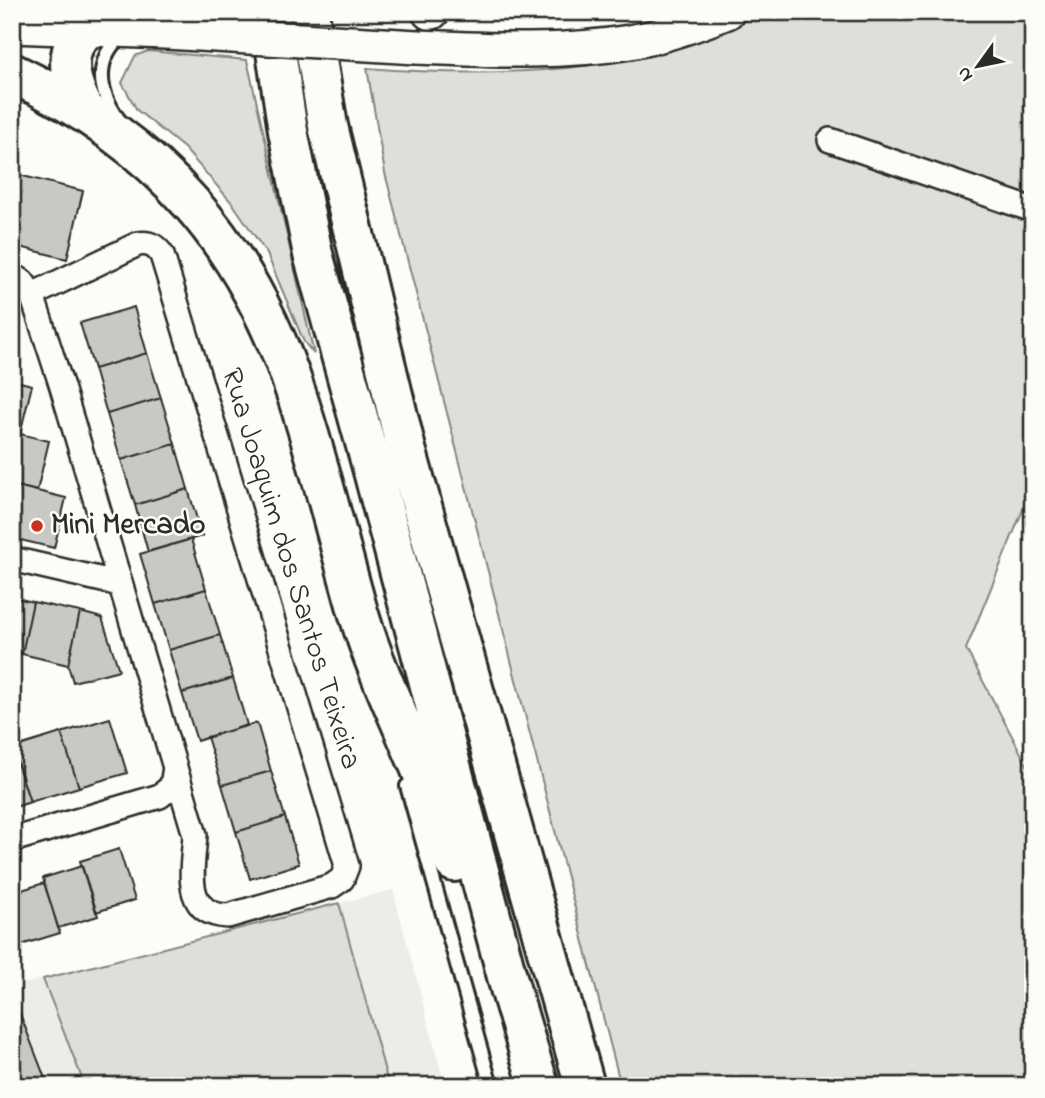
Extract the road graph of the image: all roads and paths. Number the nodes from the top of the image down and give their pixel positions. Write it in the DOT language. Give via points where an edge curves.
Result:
graph roads {
  1 [pos="270,12"];
  2 [pos="309,12"];
  3 [pos="727,12"];
  4 [pos="110,24"];
  5 [pos="12,26"];
  6 [pos="12,73"];
  7 [pos="85,111"];
  8 [pos="830,140"];
  9 [pos="152,162"];
  10 [pos="1033,210"];
  11 [pos="12,275"];
  12 [pos="32,295"];
  13 [pos="12,559"];
  14 [pos="120,584"];
  15 [pos="378,670"];
  16 [pos="396,744"];
  17 [pos="174,767"];
  18 [pos="403,771"];
  19 [pos="12,840"];
  20 [pos="510,988"];
  21 [pos="491,1086"];
  22 [pos="539,1086"];
  23 [pos="585,1086"];
  1 -- 20 [label="highway" via="313,254"];
  2 -- 23 [label="highway" via="328,126 406,449"];
  3 -- 4 [label="street, bridge" via="632,41 507,51 166,32"];
  4 -- 5 [label="street"];
  4 -- 7 [label="highway" via="72,51 74,91"];
  4 -- 9 [label="lane" via="114,42 103,64 104,95"];
  6 -- 7 [label="highway"];
  7 -- 9 [label="highway"];
  8 -- 10 [label="street"];
  9 -- 15 [label="highway" via="222,242 248,281 272,332 297,395"];
  11 -- 12 [label="street"];
  12 -- 14 [label="street"];
  12 -- 17 [label="street, Rua Joaquim dos Santos Teixeira" via="138,244 153,245 162,255 347,866 342,878 332,886 228,916 209,912 192,890 195,835"];
  13 -- 14 [label="street"];
  14 -- 17 [label="street"];
  15 -- 16 [label="lane"];
  15 -- 20 [label="highway" via="421,770 451,857"];
  17 -- 19 [label="street" via="172,786 160,796"];
  18 -- 21 [label="lane"];
  20 -- 22 [label="highway"];
}
